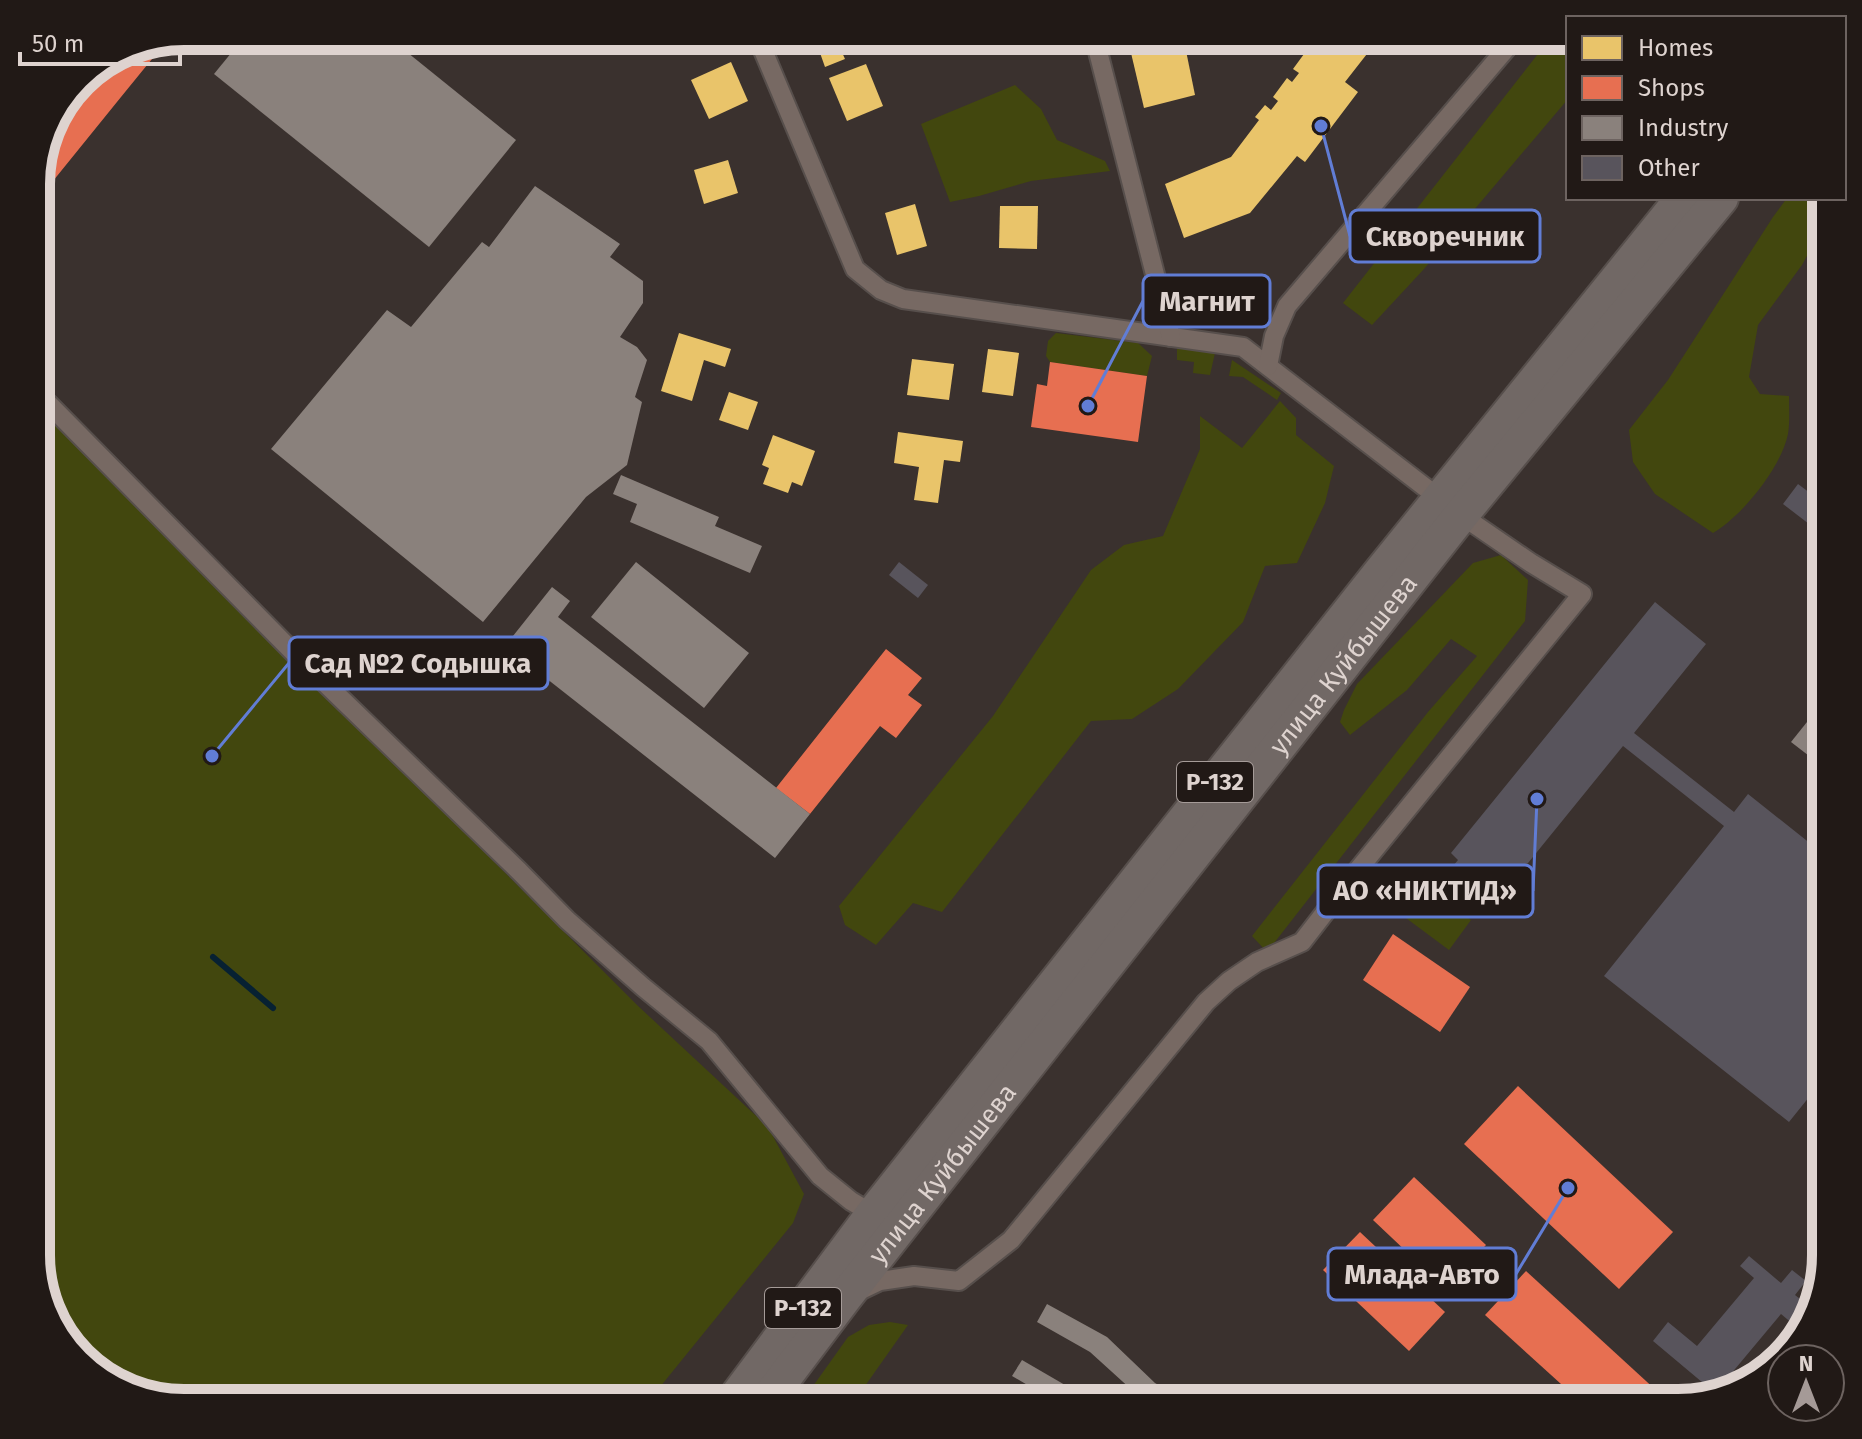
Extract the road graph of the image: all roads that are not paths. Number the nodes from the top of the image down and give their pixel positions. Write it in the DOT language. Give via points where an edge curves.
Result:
graph roads {
  1 [pos="763,50"];
  2 [pos="1098,50"];
  3 [pos="1505,50"];
  4 [pos="1681,200"];
  5 [pos="1719,200"];
  6 [pos="1171,337"];
  7 [pos="1268,366"];
  8 [pos="50,405"];
  9 [pos="1451,507"];
  10 [pos="873,1214"];
  11 [pos="845,1297"];
  12 [pos="742,1389"];
  13 [pos="776,1389"];
  1 -- 6 [label="street" via="855,269 881,290 903,299"];
  2 -- 6 [label="street"];
  3 -- 7 [label="street" via="1287,306"];
  4 -- 9 [label="highway, улица Куйбышева / Р-132"];
  5 -- 9 [label="highway, улица Куйбышева / Р-132"];
  6 -- 7 [label="street" via="1243,347"];
  7 -- 9 [label="street"];
  8 -- 10 [label="street" via="567,920 709,1041 820,1176"];
  9 -- 10 [label="highway, улица Куйбышева / Р-132"];
  9 -- 11 [label="highway, улица Куйбышева / Р-132"];
  9 -- 11 [label="street" via="1582,594 1302,942 1257,962 1206,1002 1011,1240 959,1281 914,1276 880,1281"];
  10 -- 12 [label="highway, улица Куйбышева / Р-132"];
  11 -- 13 [label="highway, улица Куйбышева / Р-132"];
}
